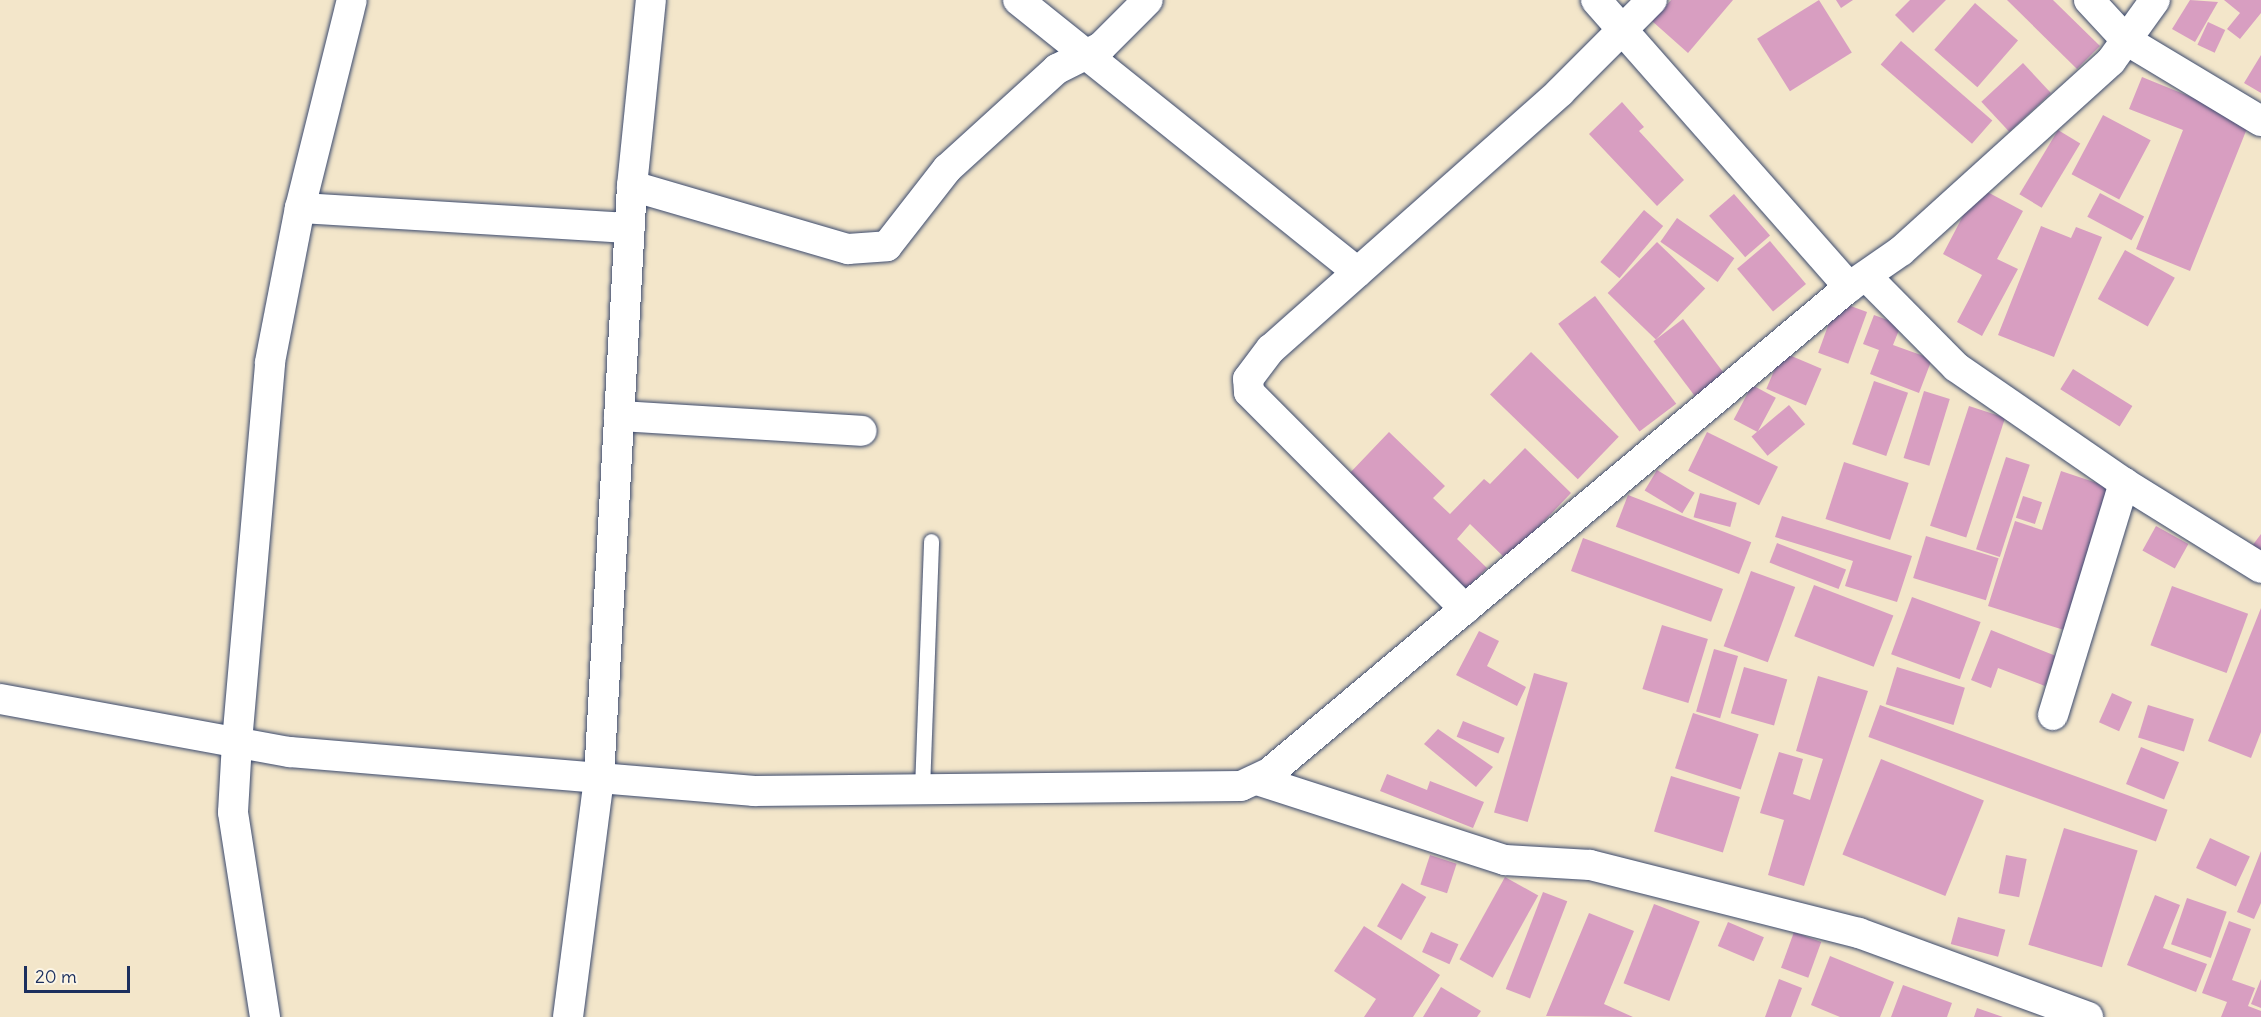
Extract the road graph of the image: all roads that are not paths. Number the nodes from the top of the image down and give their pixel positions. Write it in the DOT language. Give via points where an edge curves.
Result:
graph roads {
  1 [pos="352,0"];
  2 [pos="651,0"];
  3 [pos="1018,0"];
  4 [pos="1148,0"];
  5 [pos="1596,0"];
  6 [pos="1652,0"];
  7 [pos="2089,0"];
  8 [pos="2156,0"];
  9 [pos="1622,31"];
  10 [pos="2126,40"];
  11 [pos="1084,58"];
  12 [pos="2261,121"];
  13 [pos="632,186"];
  14 [pos="300,208"];
  15 [pos="629,228"];
  16 [pos="1358,272"];
  17 [pos="1859,282"];
  18 [pos="619,416"];
  19 [pos="862,431"];
  20 [pos="2124,483"];
  21 [pos="932,542"];
  22 [pos="2261,568"];
  23 [pos="1465,609"];
  24 [pos="0,699"];
  25 [pos="2053,715"];
  26 [pos="237,742"];
  27 [pos="599,778"];
  28 [pos="1257,780"];
  29 [pos="922,789"];
  30 [pos="2074,1015"];
  31 [pos="265,1017"];
  32 [pos="568,1017"];
  1 -- 14 [label="street"];
  2 -- 13 [label="street"];
  3 -- 11 [label="street"];
  4 -- 11 [label="street" via="1122,29"];
  5 -- 9 [label="street"];
  6 -- 9 [label="street"];
  7 -- 10 [label="street"];
  8 -- 10 [label="street"];
  9 -- 16 [label="street"];
  9 -- 17 [label="street"];
  10 -- 12 [label="street"];
  10 -- 17 [label="street" via="2089,82"];
  11 -- 13 [label="street" via="1057,69 947,169 887,246 873,250 838,246"];
  11 -- 16 [label="street"];
  13 -- 15 [label="street"];
  14 -- 15 [label="street"];
  14 -- 26 [label="street" via="270,362"];
  15 -- 18 [label="street"];
  16 -- 23 [label="street" via="1271,349 1252,370 1249,392"];
  17 -- 20 [label="street" via="1956,367"];
  17 -- 23 [label="street"];
  18 -- 19 [label="street"];
  18 -- 27 [label="street"];
  20 -- 22 [label="street"];
  20 -- 25 [label="street"];
  21 -- 29 [label="lane"];
  23 -- 28 [label="street"];
  24 -- 26 [label="street"];
  26 -- 27 [label="street" via="290,752"];
  26 -- 31 [label="street" via="233,812"];
  27 -- 29 [label="street" via="754,791"];
  27 -- 32 [label="street"];
  28 -- 29 [label="street" via="1241,786"];
  28 -- 30 [label="street" via="1505,860 1590,865 1859,933"];
}
